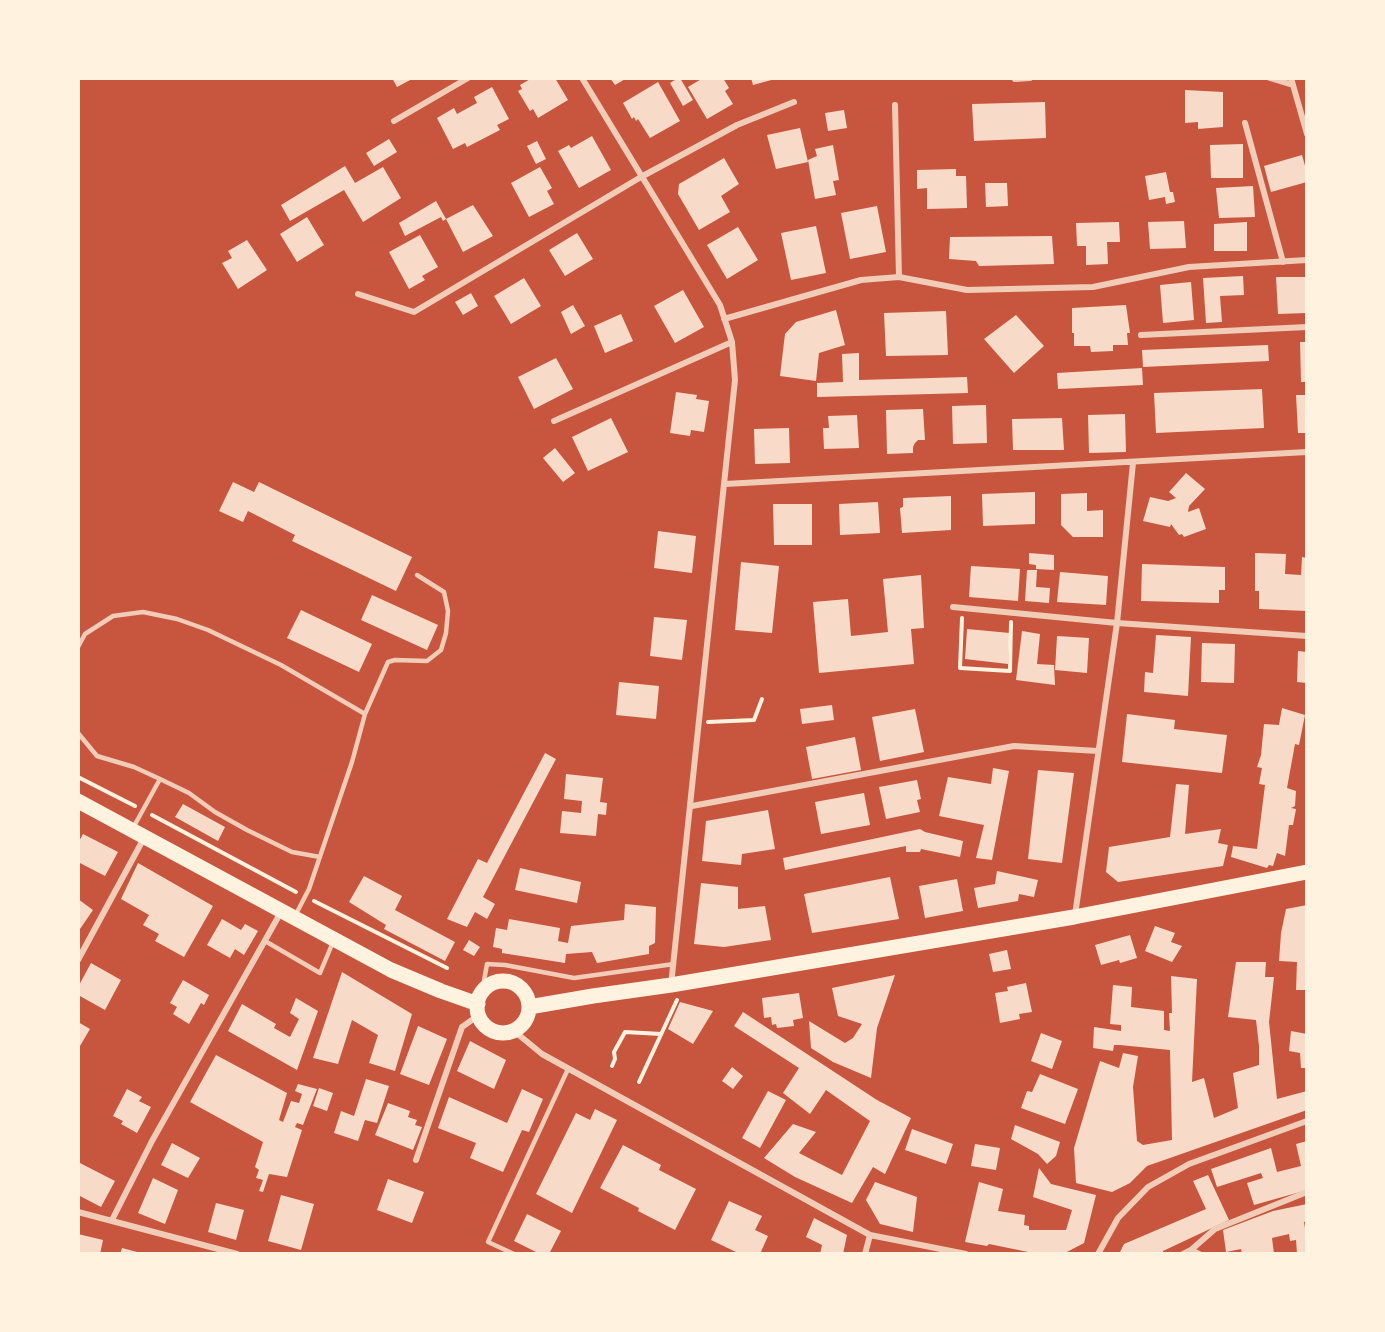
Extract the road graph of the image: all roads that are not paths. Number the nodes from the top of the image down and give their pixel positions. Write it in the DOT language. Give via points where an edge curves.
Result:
graph roads {
  1 [pos="468,78"];
  2 [pos="582,78"];
  3 [pos="1030,78"];
  4 [pos="1270,78"];
  5 [pos="1015,79"];
  6 [pos="1292,82"];
  7 [pos="794,102"];
  8 [pos="895,105"];
  9 [pos="393,121"];
  10 [pos="1245,123"];
  11 [pos="1307,134"];
  12 [pos="641,177"];
  13 [pos="1307,261"];
  14 [pos="1283,262"];
  15 [pos="899,277"];
  16 [pos="358,294"];
  17 [pos="724,319"];
  18 [pos="1307,327"];
  19 [pos="1141,335"];
  20 [pos="732,342"];
  21 [pos="554,421"];
  22 [pos="1307,452"];
  23 [pos="1133,463"];
  24 [pos="725,484"];
  25 [pos="417,575"];
  26 [pos="953,607"];
  27 [pos="1117,623"];
  28 [pos="1307,636"];
  29 [pos="78,647"];
  30 [pos="365,714"];
  31 [pos="78,733"];
  32 [pos="1098,751"];
  33 [pos="160,779"];
  34 [pos="78,801"];
  35 [pos="692,806"];
  36 [pos="138,834"];
  37 [pos="320,857"];
  38 [pos="1307,872"];
  39 [pos="288,915"];
  40 [pos="1074,917"];
  41 [pos="334,939"];
  42 [pos="265,941"];
  43 [pos="78,960"];
  44 [pos="674,964"];
  45 [pos="674,992"];
  46 [pos="479,1004"];
  47 [pos="529,1007"];
  48 [pos="514,1031"];
  49 [pos="568,1069"];
  50 [pos="1307,1120"];
  51 [pos="416,1160"];
  52 [pos="1307,1192"];
  53 [pos="78,1212"];
  54 [pos="112,1220"];
  55 [pos="870,1235"];
  56 [pos="1191,1250"];
  57 [pos="237,1254"];
  58 [pos="514,1254"];
  59 [pos="865,1254"];
  60 [pos="966,1254"];
  61 [pos="1098,1254"];
  62 [pos="1183,1254"];
  63 [pos="1199,1254"];
  1 -- 9 [label="street"];
  2 -- 12 [label="street"];
  3 -- 5 [label="street"];
  4 -- 6 [label="street"];
  6 -- 11 [label="street"];
  7 -- 12 [label="street" via="737,124"];
  8 -- 15 [label="street"];
  10 -- 14 [label="street"];
  12 -- 16 [label="street" via="414,312"];
  12 -- 17 [label="street" via="720,305"];
  13 -- 14 [label="street"];
  14 -- 15 [label="street" via="1190,267 1093,287 966,290"];
  15 -- 17 [label="street" via="861,280"];
  17 -- 20 [label="street"];
  18 -- 19 [label="street"];
  20 -- 21 [label="street"];
  20 -- 24 [label="street" via="735,380"];
  22 -- 23 [label="street"];
  23 -- 24 [label="street"];
  23 -- 27 [label="street"];
  24 -- 35 [label="street"];
  25 -- 30 [label="lane" via="444,592 448,610 441,650 427,661 388,662"];
  26 -- 27 [label="street"];
  27 -- 28 [label="street"];
  27 -- 32 [label="street"];
  29 -- 30 [label="lane" via="86,634 113,616 143,612 208,630 281,665"];
  30 -- 37 [label="lane"];
  31 -- 33 [label="lane" via="97,756"];
  32 -- 35 [label="street" via="1014,746"];
  32 -- 40 [label="street"];
  33 -- 36 [label="lane" via="143,810"];
  33 -- 37 [label="lane" via="292,852"];
  34 -- 36 [label="main road"];
  35 -- 44 [label="street"];
  36 -- 39 [label="main road"];
  36 -- 43 [label="street"];
  37 -- 39 [label="lane" via="306,897"];
  38 -- 40 [label="main road"];
  39 -- 41 [label="main road"];
  39 -- 42 [label="street"];
  40 -- 45 [label="main road"];
  41 -- 42 [label="lane" via="320,973"];
  41 -- 46 [label="main road" via="391,970"];
  42 -- 54 [label="street"];
  44 -- 45 [label="street"];
  44 -- 46 [label="lane" via="574,978 487,964"];
  45 -- 47 [label="main road" via="593,996"];
  46 -- 47 [label="main road" via="495,982 511,982 524,992"];
  46 -- 48 [label="main road" via="482,1022 493,1031"];
  46 -- 51 [label="street" via="462,1027"];
  47 -- 48 [label="main road" via="528,1017"];
  48 -- 49 [label="street"];
  49 -- 55 [label="street"];
  49 -- 58 [label="lane" via="488,1242"];
  50 -- 61 [label="street" via="1189,1164 1148,1187 1118,1218"];
  52 -- 56 [label="street" via="1215,1229"];
  53 -- 54 [label="street"];
  54 -- 57 [label="street"];
  55 -- 59 [label="street"];
  55 -- 60 [label="street"];
  56 -- 62 [label="street"];
  56 -- 63 [label="street"];
}
